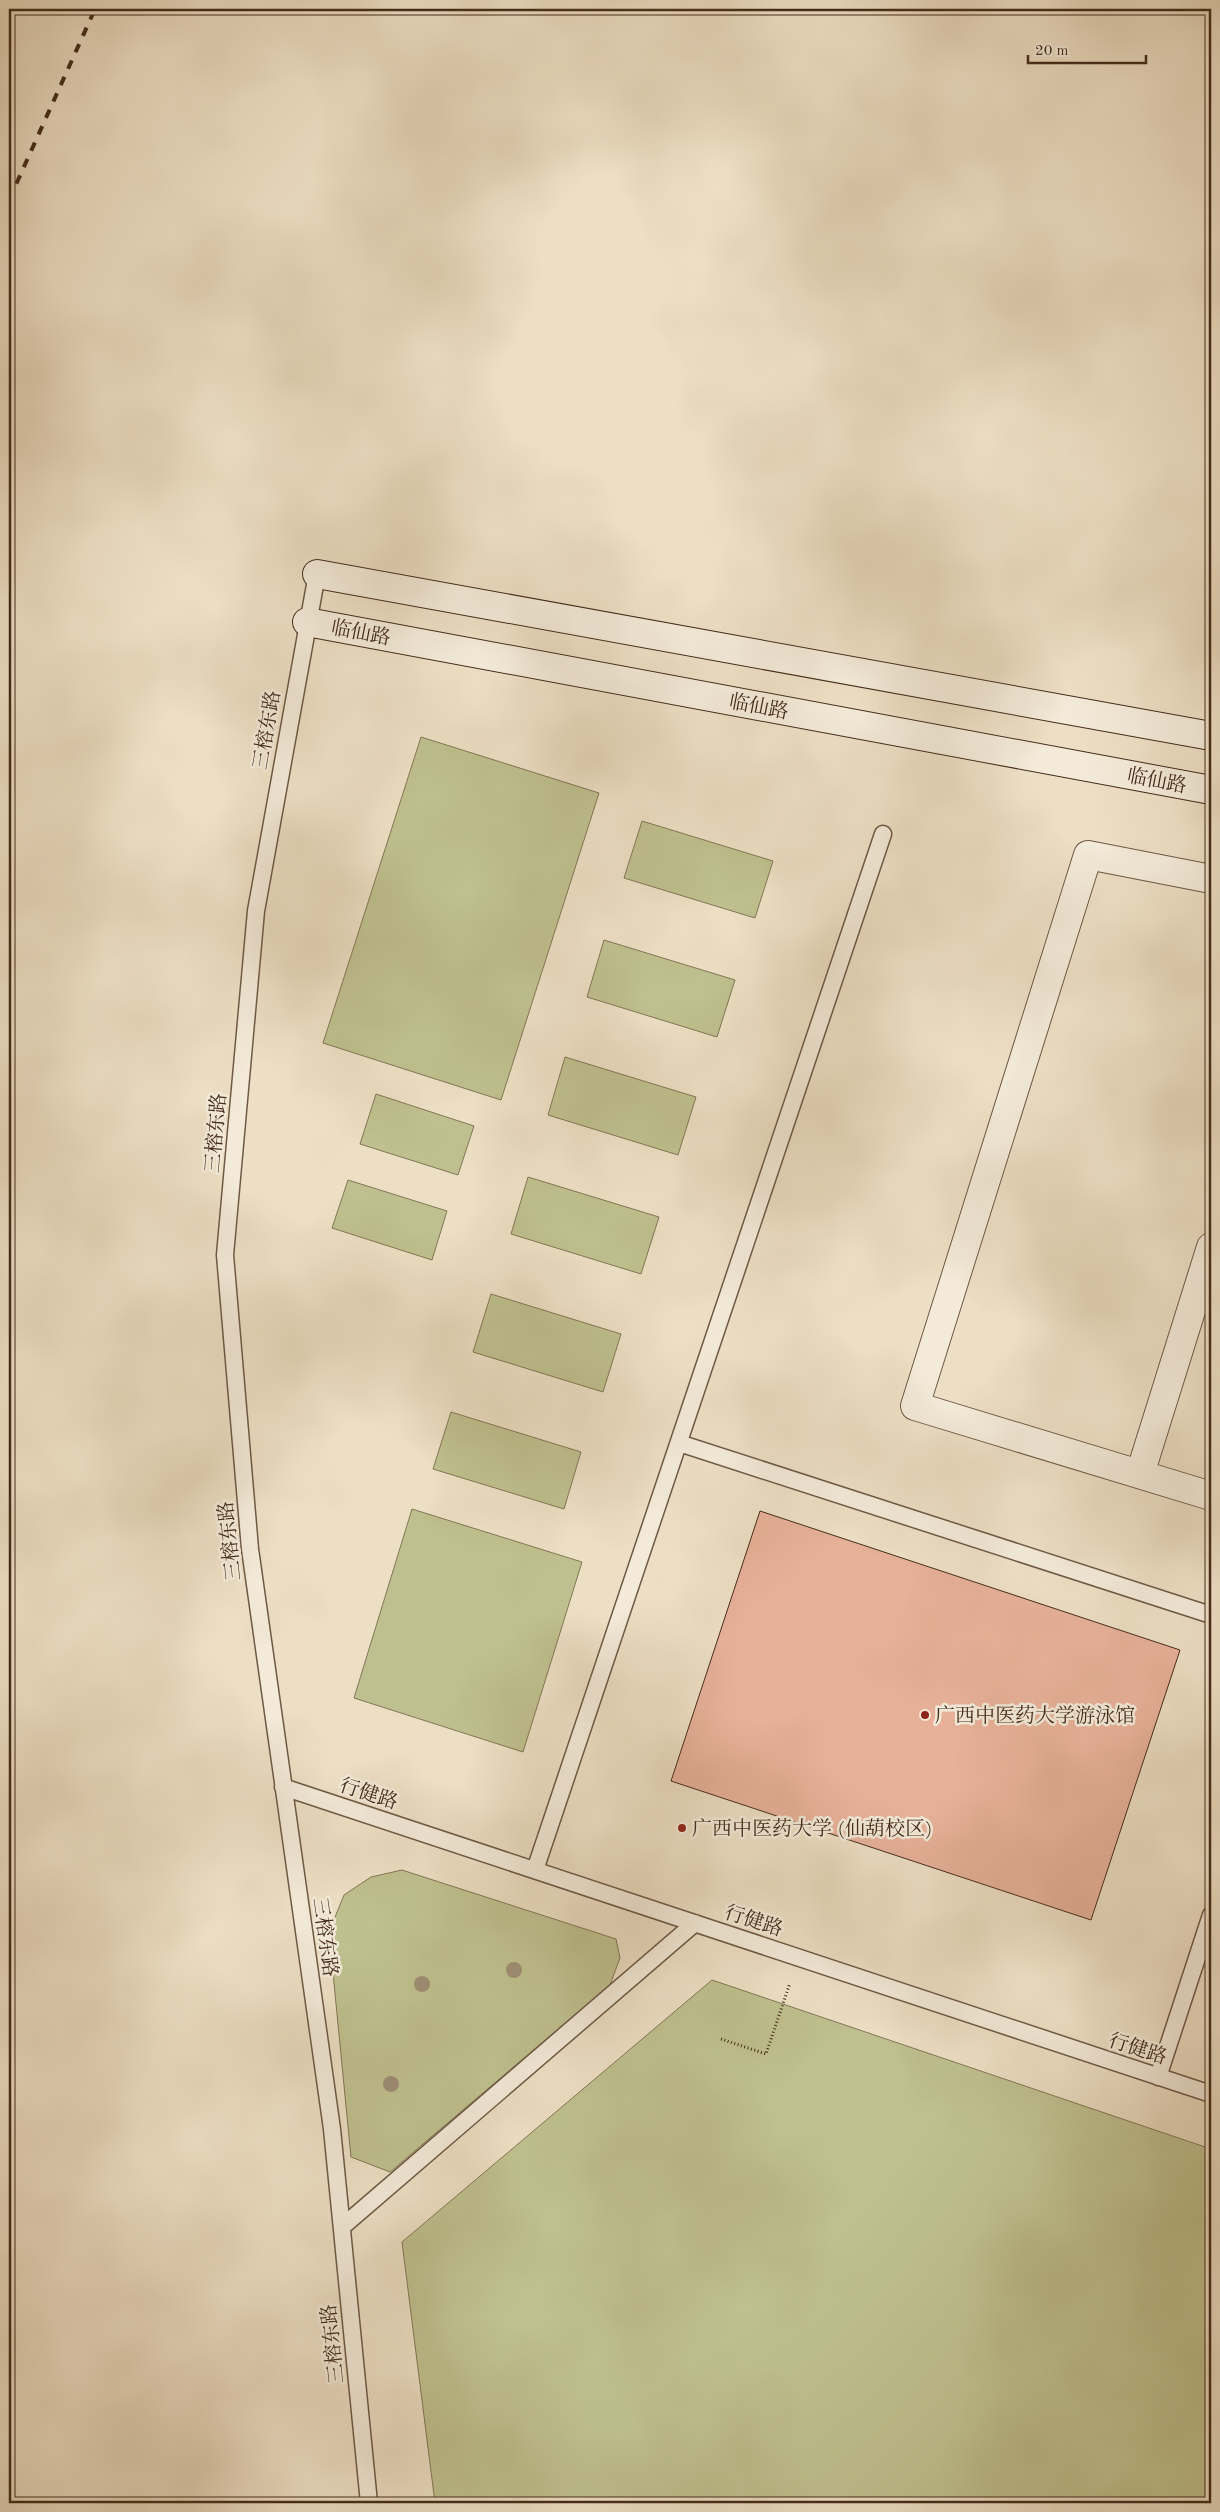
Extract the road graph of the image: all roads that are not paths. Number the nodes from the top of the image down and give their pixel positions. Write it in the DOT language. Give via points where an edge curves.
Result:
graph roads {
  1 [pos="317,574"];
  2 [pos="307,622"];
  3 [pos="1211,736"];
  4 [pos="1211,790"];
  5 [pos="883,834"];
  6 [pos="1211,879"];
  7 [pos="1211,1247"];
  8 [pos="679,1442"];
  9 [pos="1140,1474"];
  10 [pos="1211,1496"];
  11 [pos="1211,1615"];
  12 [pos="283,1787"];
  13 [pos="535,1870"];
  14 [pos="1211,1915"];
  15 [pos="695,1923"];
  16 [pos="1158,2077"];
  17 [pos="1211,2094"];
  18 [pos="342,2227"];
  19 [pos="369,2503"];
  1 -- 2 [label="lane, 三榕东路"];
  1 -- 3 [label="street"];
  2 -- 4 [label="street, 临仙路"];
  2 -- 12 [label="lane, 三榕东路" via="256,911 225,1255 250,1549"];
  5 -- 8 [label="lane"];
  6 -- 9 [label="street" via="1088,855 915,1406"];
  7 -- 9 [label="street"];
  8 -- 11 [label="lane"];
  8 -- 13 [label="lane"];
  9 -- 10 [label="street"];
  12 -- 13 [label="lane, 行健路"];
  12 -- 18 [label="lane, 三榕东路" via="332,2129"];
  13 -- 15 [label="lane, 行健路"];
  14 -- 16 [label="lane"];
  15 -- 16 [label="lane, 行健路"];
  15 -- 18 [label="lane"];
  16 -- 17 [label="lane, 行健路"];
  18 -- 19 [label="lane, 三榕东路"];
}
